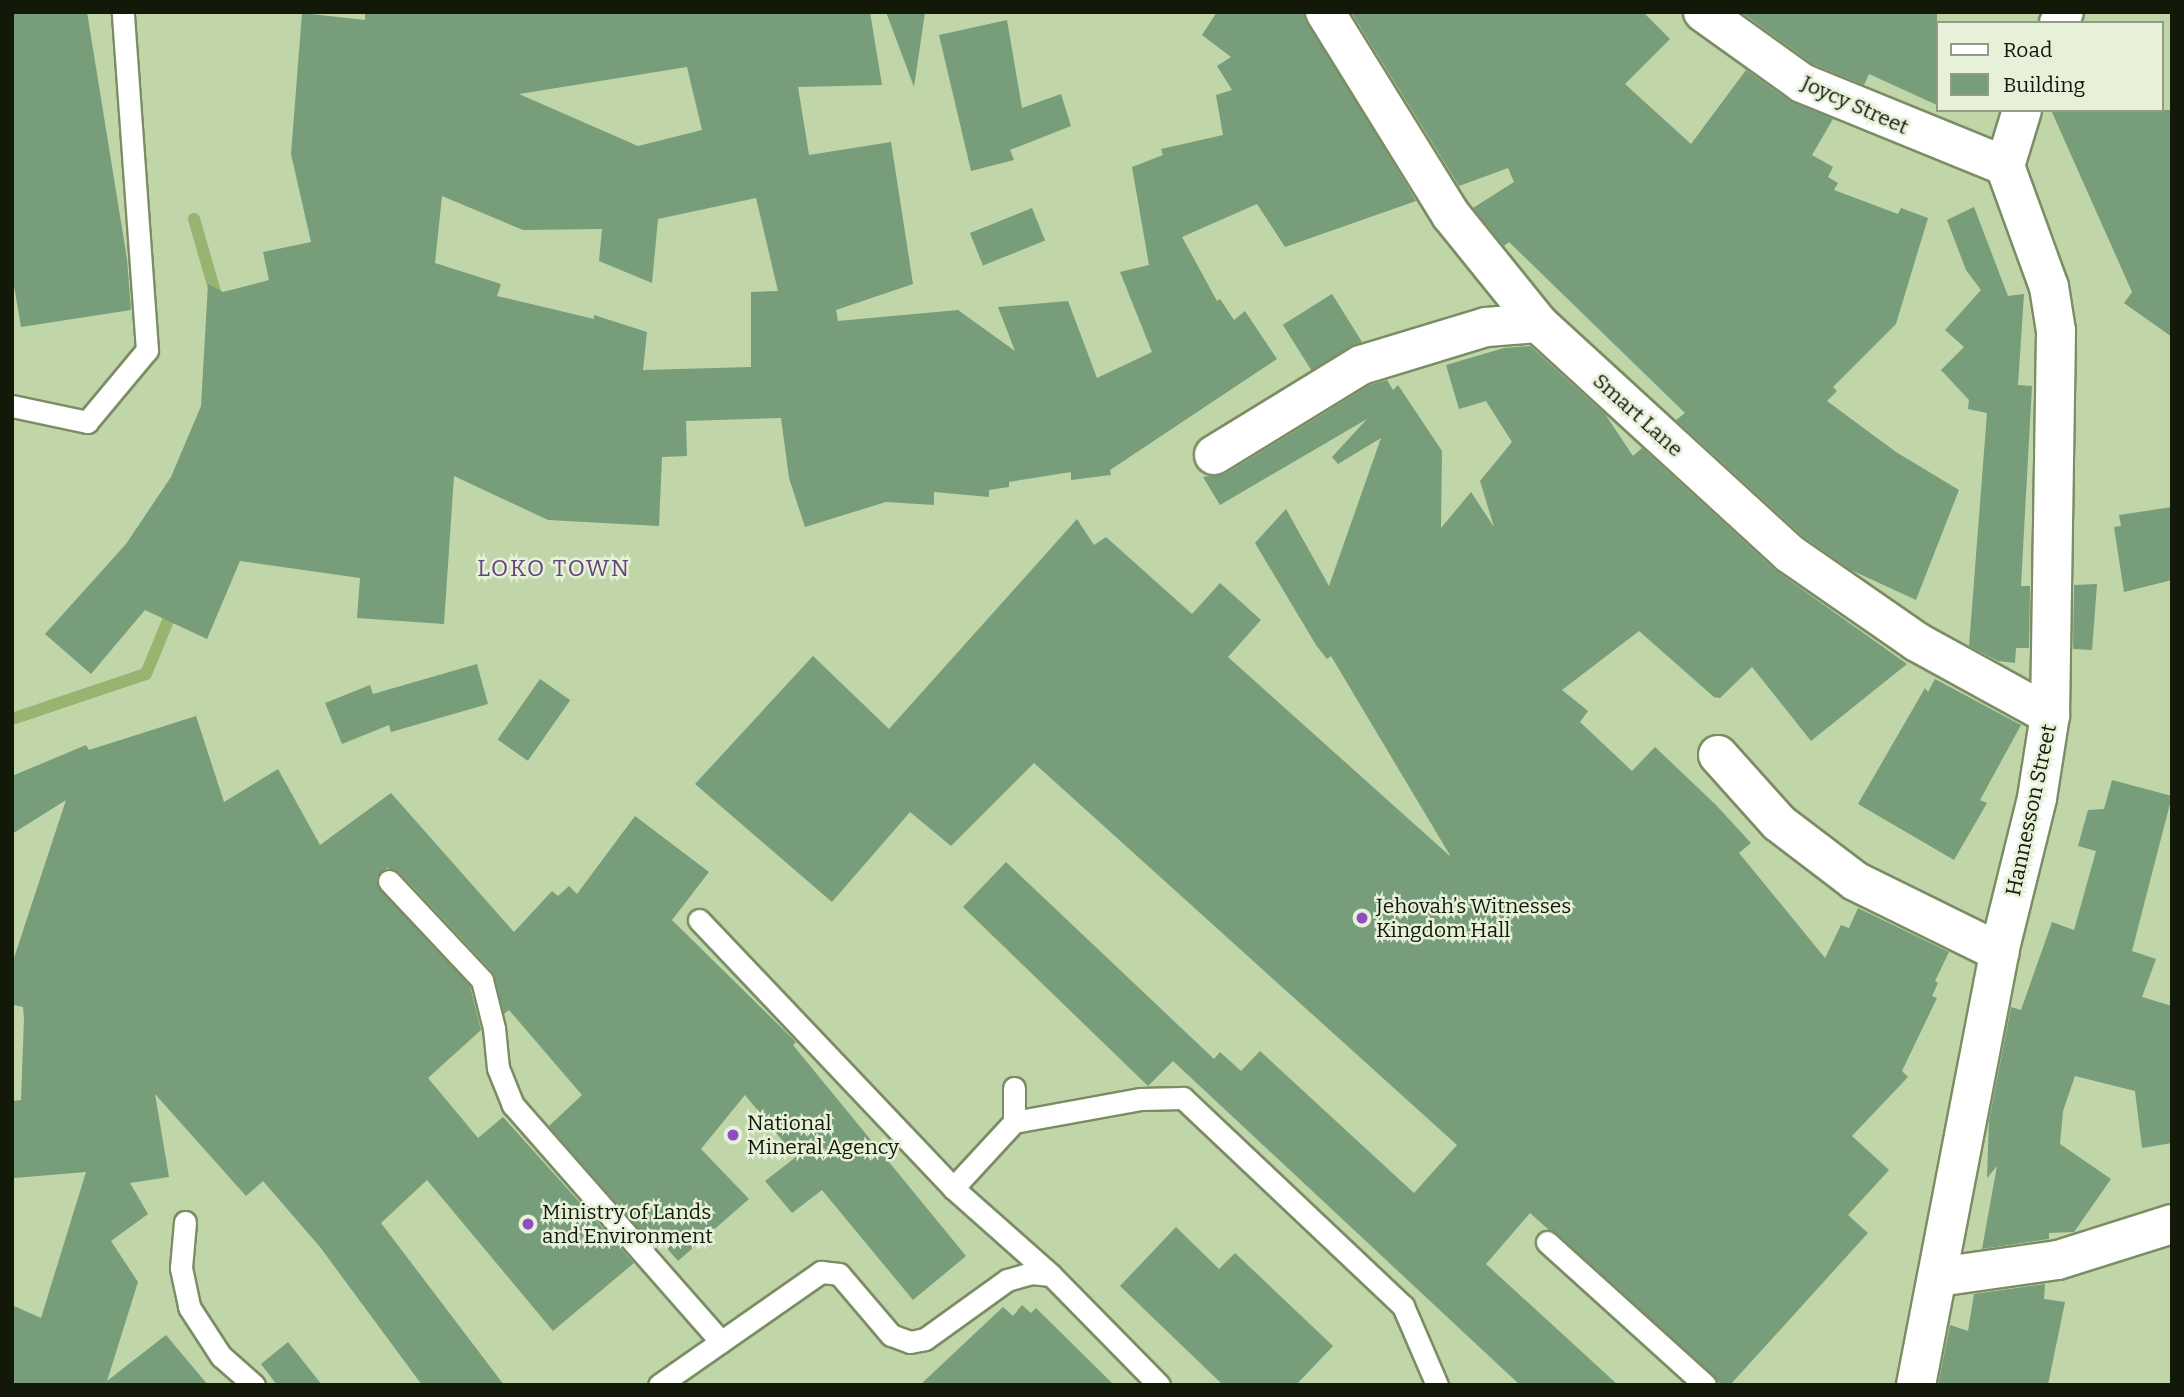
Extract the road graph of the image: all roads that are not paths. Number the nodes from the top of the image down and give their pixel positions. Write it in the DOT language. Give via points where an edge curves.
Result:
graph roads {
  1 [pos="123,12"];
  2 [pos="1325,12"];
  3 [pos="1710,18"];
  4 [pos="2021,112"];
  5 [pos="2005,166"];
  6 [pos="1538,323"];
  7 [pos="12,406"];
  8 [pos="1214,455"];
  9 [pos="2050,715"];
  10 [pos="1718,755"];
  11 [pos="389,881"];
  12 [pos="699,920"];
  13 [pos="1999,952"];
  14 [pos="1014,1087"];
  15 [pos="1014,1122"];
  16 [pos="953,1188"];
  17 [pos="184,1222"];
  18 [pos="2172,1224"];
  19 [pos="1547,1242"];
  20 [pos="1051,1275"];
  21 [pos="1938,1277"];
  22 [pos="721,1342"];
  23 [pos="668,1382"];
  24 [pos="254,1385"];
  25 [pos="1159,1385"];
  26 [pos="1437,1385"];
  27 [pos="1704,1385"];
  28 [pos="1916,1385"];
  1 -- 7 [label="lane" via="147,350 87,422"];
  2 -- 6 [label="street, Smart Lane" via="1451,215"];
  3 -- 5 [label="street, Joycy Street" via="1802,83"];
  4 -- 5 [label="street"];
  5 -- 9 [label="street, Hannesson Street" via="2049,287 2056,331"];
  6 -- 8 [label="street" via="1486,327 1361,365"];
  6 -- 9 [label="street, Smart Lane" via="1790,554 1917,642"];
  9 -- 13 [label="street, Hannesson Street" via="2037,798"];
  10 -- 13 [label="street" via="1779,823 1855,881"];
  11 -- 22 [label="lane" via="482,980 498,1068 513,1105"];
  12 -- 16 [label="lane"];
  13 -- 21 [label="street, Hannesson Street"];
  14 -- 15 [label="lane"];
  15 -- 16 [label="lane"];
  15 -- 26 [label="lane" via="1141,1099 1183,1098 1403,1306"];
  16 -- 20 [label="lane"];
  17 -- 24 [label="lane" via="181,1268 189,1307 221,1356"];
  18 -- 21 [label="street" via="2058,1260"];
  19 -- 27 [label="lane"];
  20 -- 22 [label="lane" via="1031,1273 1007,1280 925,1339 910,1342 891,1335 839,1274 821,1272"];
  20 -- 25 [label="lane"];
  21 -- 28 [label="street, Hannesson Street"];
  22 -- 23 [label="lane"];
}
